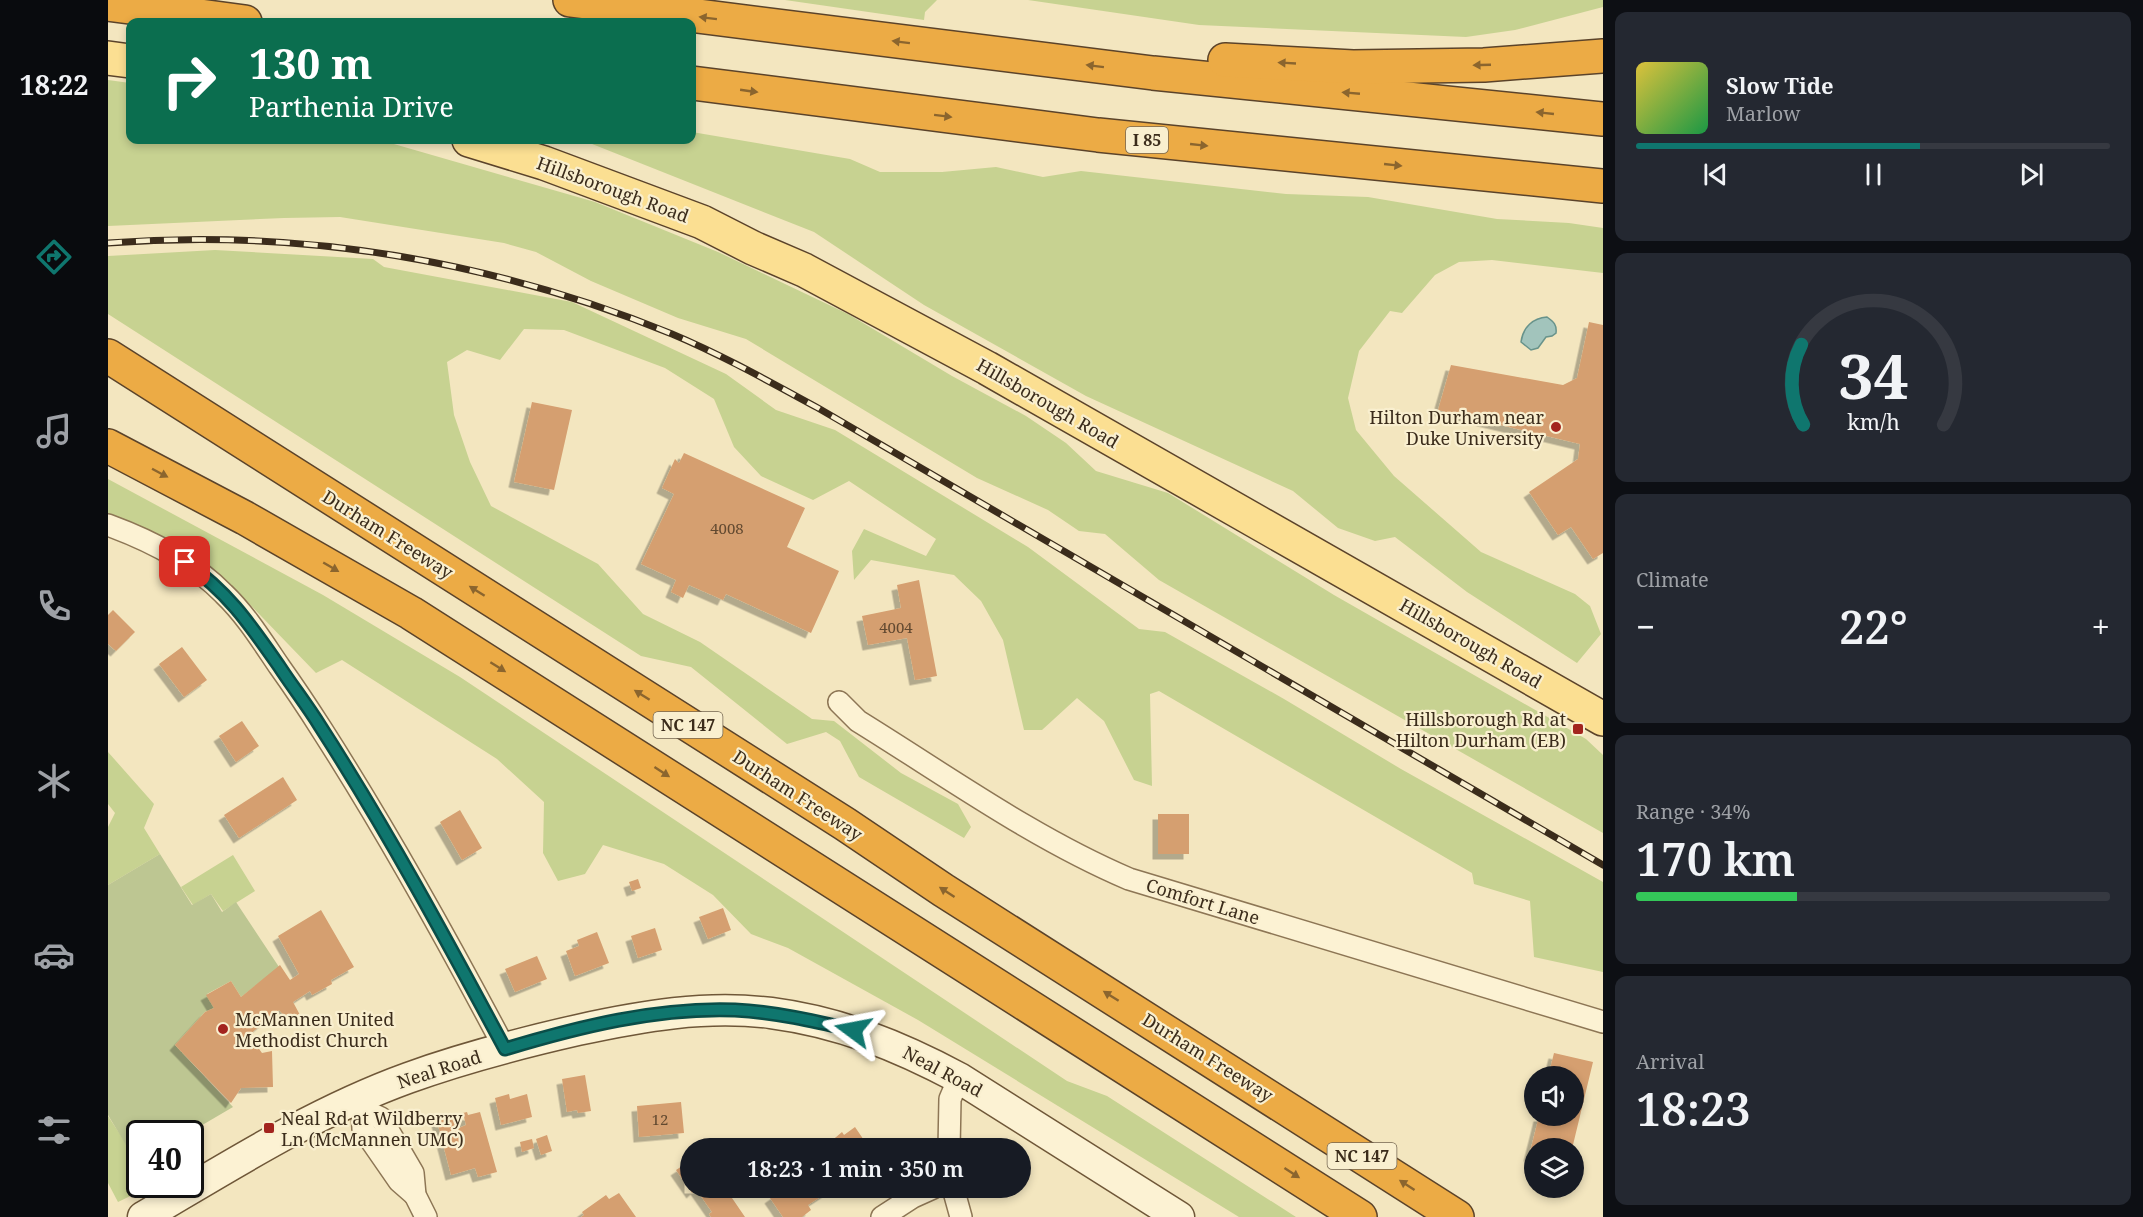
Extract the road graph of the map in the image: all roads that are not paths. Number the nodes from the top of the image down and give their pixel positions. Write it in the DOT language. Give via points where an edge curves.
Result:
graph roads {
  1 [pos="570,0"];
  2 [pos="108,4"];
  3 [pos="215,18"];
  4 [pos="1603,57"];
  5 [pos="108,58"];
  6 [pos="126,60"];
  7 [pos="1153,73"];
  8 [pos="696,84"];
  9 [pos="1603,119"];
  10 [pos="482,144"];
  11 [pos="1603,186"];
  12 [pos="108,356"];
  13 [pos="108,446"];
  14 [pos="108,525"];
  15 [pos="839,702"];
  16 [pos="1603,719"];
  17 [pos="1603,1022"];
  18 [pos="505,1049"];
  19 [pos="959,1078"];
  20 [pos="359,1104"];
  21 [pos="949,1138"];
  22 [pos="911,1198"];
  23 [pos="955,1198"];
  24 [pos="143,1217"];
  25 [pos="426,1217"];
  26 [pos="882,1217"];
  27 [pos="961,1217"];
  28 [pos="1179,1217"];
  29 [pos="1360,1217"];
  30 [pos="1456,1217"];
  7 -- 1 [label="highway, one-way"];
  2 -- 3 [label="highway"];
  4 -- 7 [label="highway, one-way" via="1484,65 1353,67 1208,58"];
  5 -- 6 [label="main road"];
  9 -- 7 [label="highway, one-way"];
  8 -- 11 [label="highway, I 85, one-way" via="1098,135"];
  10 -- 16 [label="main road, Hillsborough Road" via="702,222 804,270 987,368"];
  30 -- 12 [label="highway, Durham Freeway / NC 147, one-way"];
  13 -- 29 [label="highway, NC 147, one-way" via="245,518 411,613"];
  14 -- 18 [label="street" via="185,562 239,610 364,795"];
  15 -- 17 [label="street, Comfort Lane" via="858,721 1087,861 1130,879"];
  18 -- 19 [label="street, Neal Road" via="635,1017 736,1010 773,1013 853,1030 903,1049"];
  18 -- 20 [label="street, Neal Road" via="407,1079"];
  19 -- 21 [label="street" via="950,1099"];
  19 -- 28 [label="street, Neal Road"];
  20 -- 24 [label="street, Neal Road" via="278,1139"];
  20 -- 25 [label="street" via="363,1129 399,1181 415,1195"];
  22 -- 26 [label="street"];
  23 -- 27 [label="street"];
}
